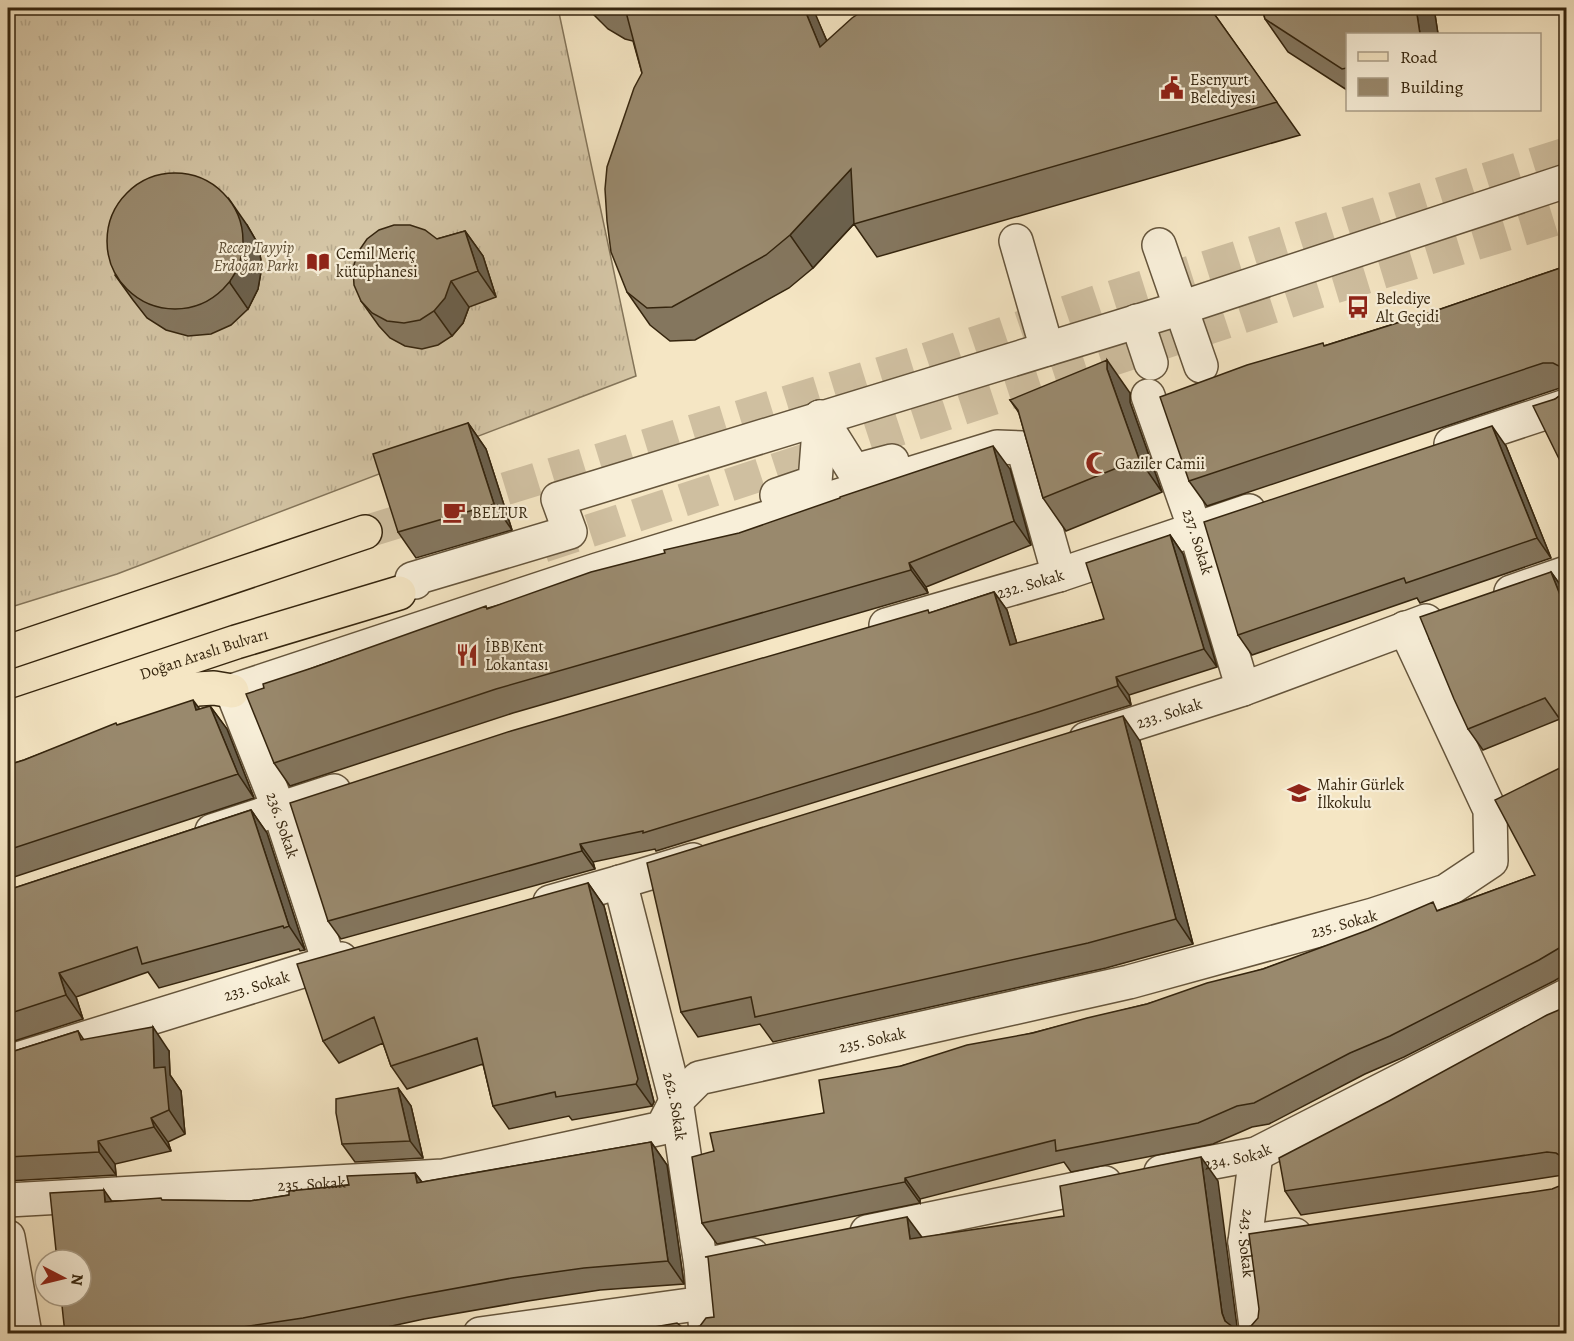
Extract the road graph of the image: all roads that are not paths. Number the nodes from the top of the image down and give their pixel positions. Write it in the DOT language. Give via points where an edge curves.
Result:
graph roads {
  1 [pos="1566,181"];
  2 [pos="1016,241"];
  3 [pos="1159,245"];
  4 [pos="1181,308"];
  5 [pos="1137,321"];
  6 [pos="1047,348"];
  7 [pos="1152,363"];
  8 [pos="1201,366"];
  9 [pos="1148,396"];
  10 [pos="1566,406"];
  11 [pos="820,417"];
  12 [pos="1023,448"];
  13 [pos="1420,454"];
  14 [pos="577,492"];
  15 [pos="1274,503"];
  16 [pos="587,526"];
  17 [pos="1195,529"];
  18 [pos="365,532"];
  19 [pos="597,570"];
  20 [pos="1566,573"];
  21 [pos="1059,575"];
  22 [pos="407,588"];
  23 [pos="1405,628"];
  24 [pos="864,631"];
  25 [pos="8,652"];
  26 [pos="1243,689"];
  27 [pos="232,691"];
  28 [pos="8,718"];
  29 [pos="1056,748"];
  30 [pos="8,750"];
  31 [pos="366,781"];
  32 [pos="279,809"];
  33 [pos="188,839"];
  34 [pos="723,850"];
  35 [pos="620,882"];
  36 [pos="519,910"];
  37 [pos="374,950"];
  38 [pos="329,962"];
  39 [pos="1566,996"];
  40 [pos="8,1062"];
  41 [pos="676,1101"];
  42 [pos="1256,1154"];
  43 [pos="8,1200"];
  44 [pos="1325,1230"];
  45 [pos="8,1237"];
  46 [pos="838,1238"];
  47 [pos="1245,1242"];
  48 [pos="781,1250"];
  49 [pos="701,1266"];
  50 [pos="705,1318"];
  51 [pos="25,1334"];
  52 [pos="480,1334"];
  53 [pos="1257,1334"];
  1 -- 4 [label="street"];
  2 -- 6 [label="street"];
  3 -- 4 [label="street"];
  4 -- 5 [label="street"];
  4 -- 8 [label="street"];
  5 -- 6 [label="street"];
  5 -- 7 [label="street"];
  6 -- 11 [label="street"];
  9 -- 17 [label="street, 237. Sokak"];
  10 -- 13 [label="street"];
  11 -- 12 [label="street" via="854,471 1006,431"];
  11 -- 14 [label="street"];
  11 -- 19 [label="street" via="815,482 618,550"];
  12 -- 19 [label="street" via="997,447"];
  12 -- 21 [label="street"];
  14 -- 16 [label="street"];
  14 -- 22 [label="street" via="558,499 570,532 412,579"];
  15 -- 17 [label="street, 232. Sokak"];
  17 -- 21 [label="street, 232. Sokak"];
  17 -- 26 [label="street, 237. Sokak"];
  18 -- 25 [label="main road"];
  19 -- 27 [label="street"];
  20 -- 23 [label="street, 233. Sokak"];
  21 -- 24 [label="street, 232. Sokak"];
  22 -- 28 [label="main road, Doğan Araslı Bulvarı"];
  23 -- 26 [label="street, 233. Sokak"];
  23 -- 41 [label="street, 235. Sokak" via="1490,810 1491,861 1446,891 1129,982 699,1078"];
  26 -- 29 [label="street, 233. Sokak"];
  27 -- 30 [label="main road" via="197,688"];
  27 -- 32 [label="street, 236. Sokak"];
  31 -- 32 [label="street"];
  32 -- 33 [label="street"];
  32 -- 38 [label="street, 236. Sokak"];
  34 -- 35 [label="street"];
  35 -- 36 [label="street"];
  35 -- 41 [label="street, 262. Sokak"];
  37 -- 38 [label="street, 233. Sokak"];
  38 -- 40 [label="street, 233. Sokak"];
  39 -- 42 [label="street, 234. Sokak"];
  41 -- 43 [label="street, 235. Sokak" via="662,1128 443,1176"];
  41 -- 49 [label="street, 262. Sokak"];
  42 -- 46 [label="street, 234. Sokak"];
  42 -- 47 [label="street, 243. Sokak"];
  44 -- 47 [label="street"];
  45 -- 51 [label="street"];
  47 -- 53 [label="street, 243. Sokak"];
  48 -- 49 [label="street"];
  49 -- 50 [label="street, 262. Sokak"];
  50 -- 52 [label="street"];
}
